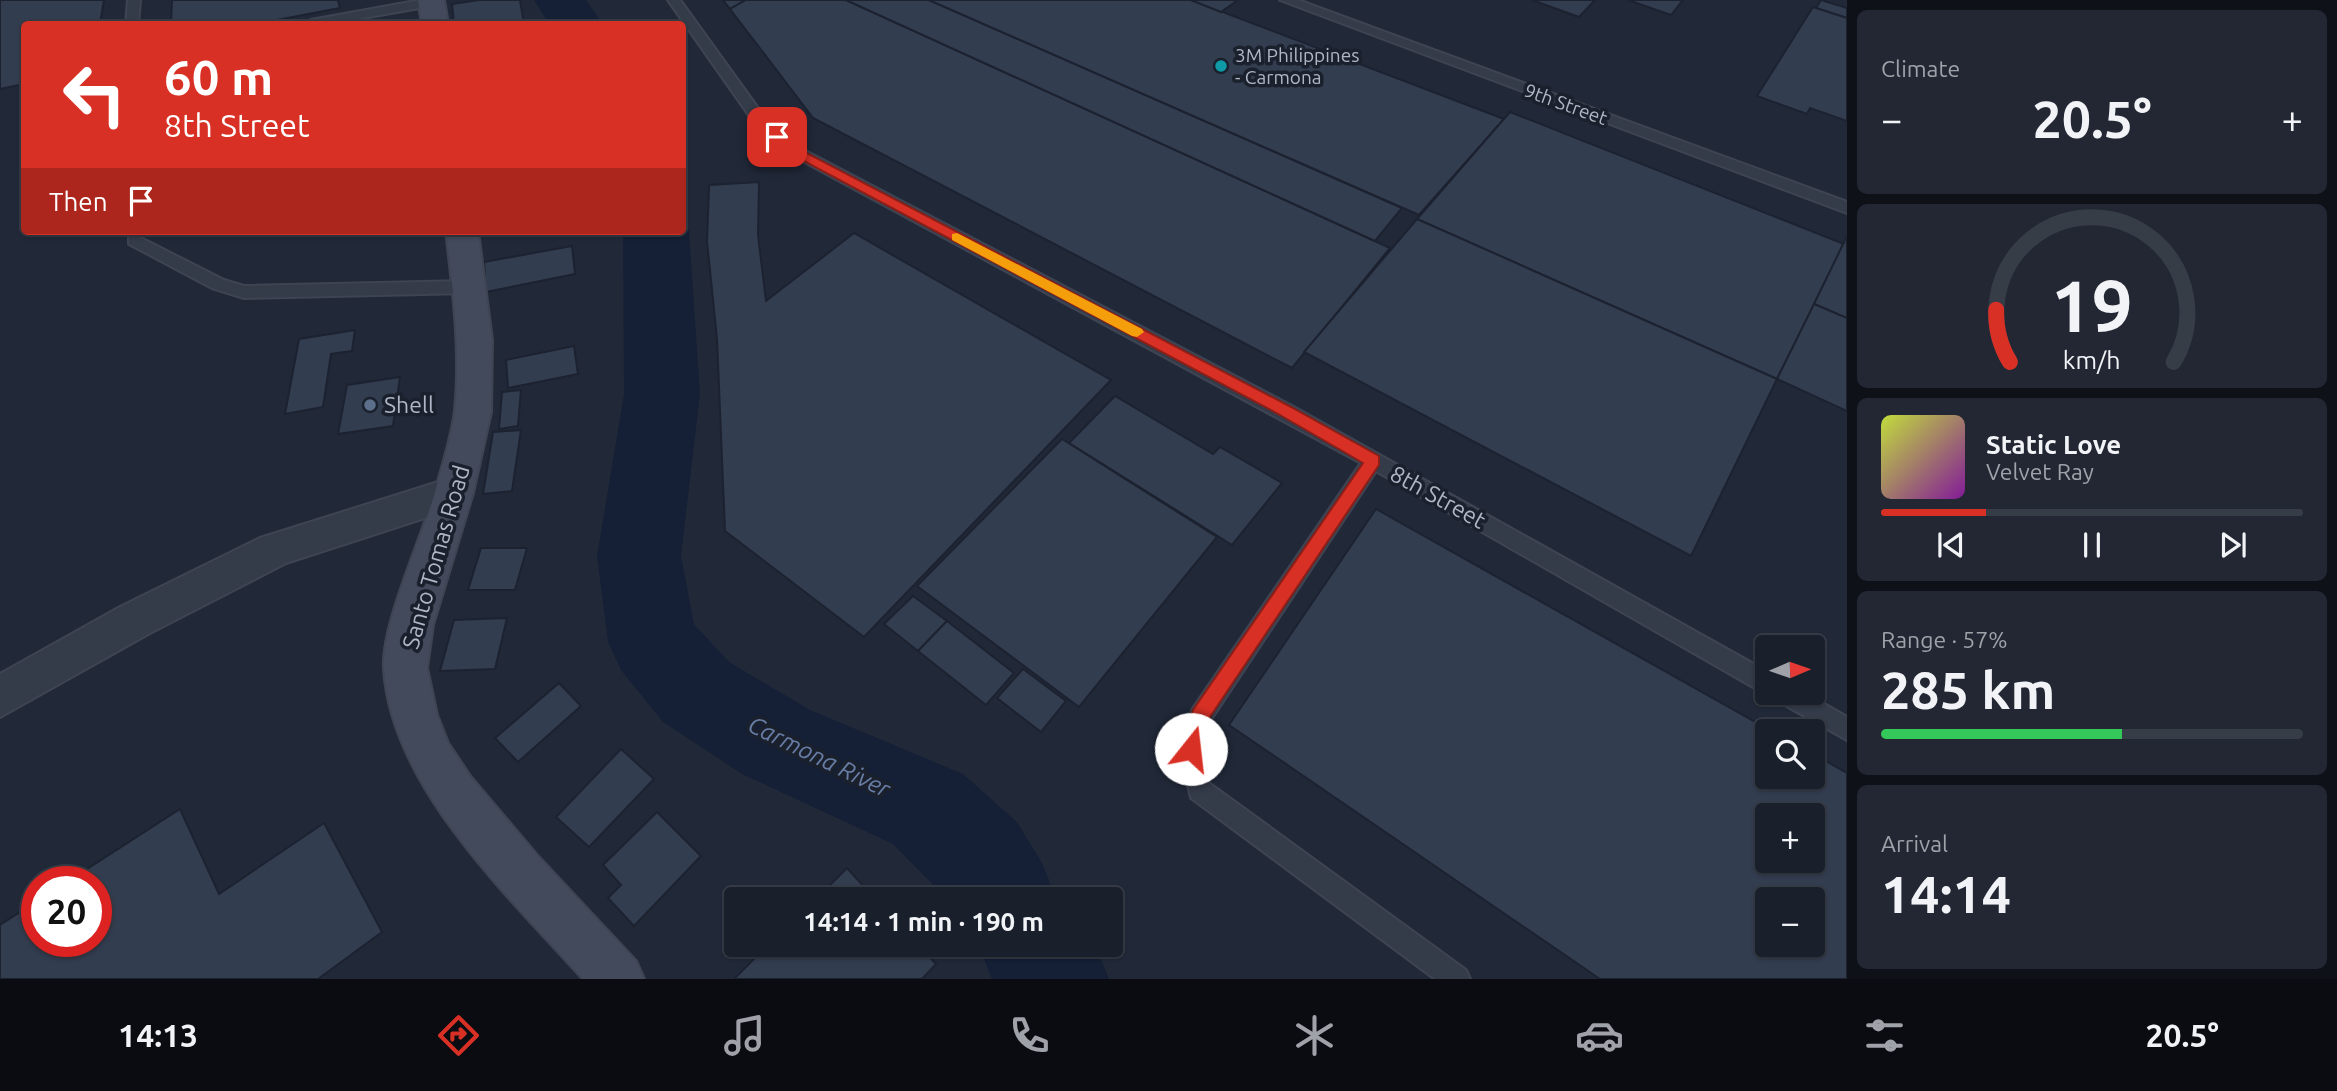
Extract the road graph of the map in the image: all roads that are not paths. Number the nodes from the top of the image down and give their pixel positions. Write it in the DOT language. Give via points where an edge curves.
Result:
graph roads {
  1 [pos="134,0"];
  2 [pos="674,0"];
  3 [pos="1286,0"];
  4 [pos="370,7"];
  5 [pos="432,9"];
  6 [pos="132,21"];
  7 [pos="321,21"];
  8 [pos="1847,208"];
  9 [pos="462,235"];
  10 [pos="135,240"];
  11 [pos="468,287"];
  12 [pos="1373,461"];
  13 [pos="454,493"];
  14 [pos="1755,677"];
  15 [pos="0,697"];
  16 [pos="1805,705"];
  17 [pos="1847,729"];
  18 [pos="618,979"];
  19 [pos="1457,979"];
  1 -- 6 [label="lane"];
  2 -- 12 [label="lane, 8th Street" via="763,125 791,149"];
  3 -- 8 [label="lane, 9th Street"];
  4 -- 5 [label="lane"];
  4 -- 7 [label="lane"];
  9 -- 11 [label="street, Santo Tomas Road"];
  10 -- 11 [label="lane" via="218,284 244,292"];
  11 -- 13 [label="street, Santo Tomas Road" via="475,391 468,447"];
  12 -- 14 [label="lane, 8th Street"];
  12 -- 19 [label="lane" via="1200,717 1191,749 1199,790"];
  13 -- 15 [label="street" via="255,558"];
  13 -- 18 [label="street, Santo Tomas Road" via="412,625 405,668 415,715 430,757 453,792"];
  16 -- 17 [label="lane"];
}
